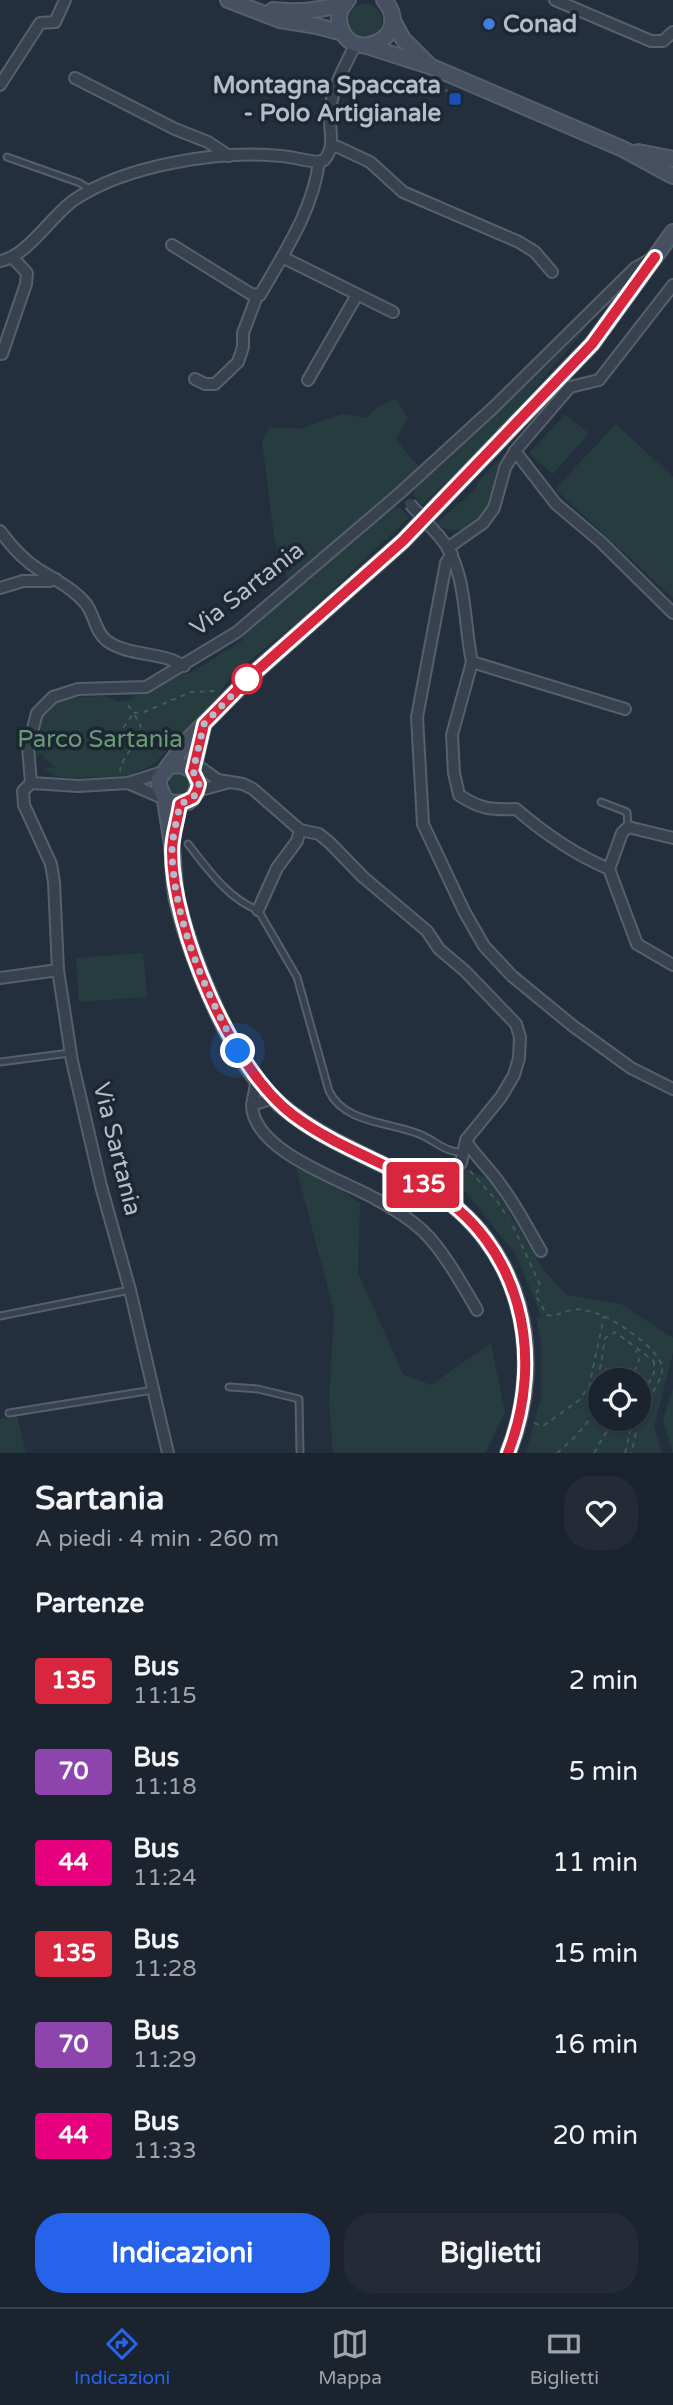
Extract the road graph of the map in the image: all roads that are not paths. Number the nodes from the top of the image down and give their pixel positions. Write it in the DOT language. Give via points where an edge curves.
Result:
graph roads {
  1 [pos="65,0"];
  2 [pos="228,0"];
  3 [pos="249,0"];
  4 [pos="555,0"];
  5 [pos="346,2"];
  6 [pos="389,7"];
  7 [pos="343,33"];
  8 [pos="673,33"];
  9 [pos="361,45"];
  10 [pos="432,67"];
  11 [pos="75,78"];
  12 [pos="0,85"];
  13 [pos="331,146"];
  14 [pos="623,149"];
  15 [pos="229,156"];
  16 [pos="7,157"];
  17 [pos="673,159"];
  18 [pos="319,162"];
  19 [pos="671,176"];
  20 [pos="91,190"];
  21 [pos="673,232"];
  22 [pos="172,245"];
  23 [pos="12,257"];
  24 [pos="282,257"];
  25 [pos="655,257"];
  26 [pos="0,261"];
  27 [pos="552,272"];
  28 [pos="673,285"];
  29 [pos="357,295"];
  30 [pos="257,296"];
  31 [pos="393,312"];
  32 [pos="2,354"];
  33 [pos="195,379"];
  34 [pos="309,380"];
  35 [pos="515,451"];
  36 [pos="400,493"];
  37 [pos="0,531"];
  38 [pos="450,551"];
  39 [pos="55,579"];
  40 [pos="0,588"];
  41 [pos="673,612"];
  42 [pos="472,662"];
  43 [pos="184,666"];
  44 [pos="625,709"];
  45 [pos="204,724"];
  46 [pos="194,767"];
  47 [pos="165,770"];
  48 [pos="31,783"];
  49 [pos="128,783"];
  50 [pos="228,783"];
  51 [pos="197,791"];
  52 [pos="165,799"];
  53 [pos="601,802"];
  54 [pos="180,804"];
  55 [pos="628,827"];
  56 [pos="300,830"];
  57 [pos="673,838"];
  58 [pos="188,845"];
  59 [pos="172,848"];
  60 [pos="609,869"];
  61 [pos="258,910"];
  62 [pos="673,965"];
  63 [pos="58,970"];
  64 [pos="0,978"];
  65 [pos="71,1053"];
  66 [pos="0,1062"];
  67 [pos="257,1079"];
  68 [pos="673,1089"];
  69 [pos="273,1098"];
  70 [pos="252,1105"];
  71 [pos="463,1152"];
  72 [pos="541,1251"];
  73 [pos="130,1290"];
  74 [pos="477,1310"];
  75 [pos="0,1316"];
  76 [pos="229,1387"];
  77 [pos="153,1390"];
  78 [pos="9,1413"];
  79 [pos="168,1453"];
  80 [pos="300,1453"];
  81 [pos="508,1453"];
  1 -- 12 [label="street" via="55,22 40,23"];
  2 -- 7 [label="street" via="270,17"];
  3 -- 5 [label="street" via="292,12"];
  4 -- 8 [label="street" via="647,40 663,41"];
  5 -- 7 [label="street" via="339,19"];
  6 -- 9 [label="street" via="388,34"];
  6 -- 10 [label="street" via="403,39"];
  7 -- 9 [label="street"];
  9 -- 10 [label="street"];
  9 -- 13 [label="street" via="331,102"];
  10 -- 14 [label="street"];
  11 -- 15 [label="street"];
  13 -- 18 [label="street" via="328,157"];
  13 -- 27 [label="street" via="370,163 403,191 519,242"];
  14 -- 17 [label="street"];
  14 -- 19 [label="street"];
  15 -- 18 [label="street" via="283,156"];
  15 -- 20 [label="street" via="141,170"];
  16 -- 20 [label="lane"];
  18 -- 24 [label="street" via="308,206"];
  20 -- 23 [label="street" via="55,215"];
  21 -- 25 [label="street, Via Sartania"];
  22 -- 30 [label="street"];
  23 -- 26 [label="street"];
  23 -- 32 [label="street" via="27,273 26,284"];
  24 -- 29 [label="street"];
  24 -- 30 [label="street"];
  25 -- 36 [label="street, Via Sartania" via="635,268"];
  25 -- 45 [label="street" via="592,344 403,541 253,674"];
  28 -- 35 [label="street" via="599,380 570,387"];
  29 -- 31 [label="street"];
  29 -- 34 [label="street"];
  30 -- 33 [label="street" via="238,362 215,384"];
  35 -- 38 [label="street" via="505,468 494,508"];
  35 -- 41 [label="street" via="556,504"];
  36 -- 38 [label="street, bridge"];
  36 -- 43 [label="street, Via Sartania" via="237,632"];
  37 -- 39 [label="street" via="26,560"];
  38 -- 42 [label="street" via="463,596"];
  38 -- 68 [label="street" via="417,717 423,824 470,923 512,976 631,1068"];
  39 -- 40 [label="street"];
  39 -- 43 [label="street" via="87,606 97,631 108,642"];
  42 -- 44 [label="street"];
  42 -- 60 [label="street" via="452,735 459,794 491,810 516,809 565,847"];
  43 -- 48 [label="street, Via Sartania" via="146,687 78,690 53,697 37,713 28,747"];
  45 -- 46 [label="street"];
  45 -- 47 [label="street"];
  46 -- 47 [label="street" via="181,764"];
  46 -- 50 [label="street"];
  46 -- 51 [label="street"];
  47 -- 49 [label="street"];
  47 -- 52 [label="street" via="159,786"];
  48 -- 49 [label="street"];
  48 -- 63 [label="street, Via Sartania" via="23,791 24,805 51,864"];
  49 -- 52 [label="street"];
  50 -- 51 [label="street"];
  50 -- 56 [label="street" via="253,789"];
  51 -- 54 [label="street"];
  52 -- 54 [label="street"];
  52 -- 59 [label="street"];
  53 -- 55 [label="lane" via="627,812"];
  54 -- 59 [label="street"];
  55 -- 57 [label="street"];
  55 -- 60 [label="street" via="621,832"];
  56 -- 61 [label="street" via="276,868"];
  56 -- 71 [label="street" via="319,834 330,843 427,931 516,1024 520,1037 514,1074"];
  58 -- 61 [label="lane" via="237,899"];
  59 -- 67 [label="street" via="178,904 202,974 221,1020"];
  60 -- 62 [label="street" via="637,944"];
  61 -- 71 [label="lane" via="297,977 335,1104 382,1125 420,1134 453,1153"];
  63 -- 64 [label="street"];
  63 -- 65 [label="street, Via Sartania"];
  65 -- 66 [label="lane"];
  65 -- 73 [label="street, Via Sartania"];
  67 -- 69 [label="street"];
  67 -- 70 [label="street"];
  69 -- 70 [label="street"];
  69 -- 81 [label="street" via="324,1136 430,1189 459,1210 508,1274 521,1315 526,1379"];
  70 -- 74 [label="street" via="259,1127 305,1165 375,1198 424,1233"];
  71 -- 72 [label="street" via="467,1146 478,1155"];
  73 -- 75 [label="lane"];
  73 -- 77 [label="street, Via Sartania"];
  76 -- 80 [label="lane" via="258,1388 299,1399"];
  77 -- 78 [label="lane"];
  77 -- 79 [label="street, Via Sartania"];
}
